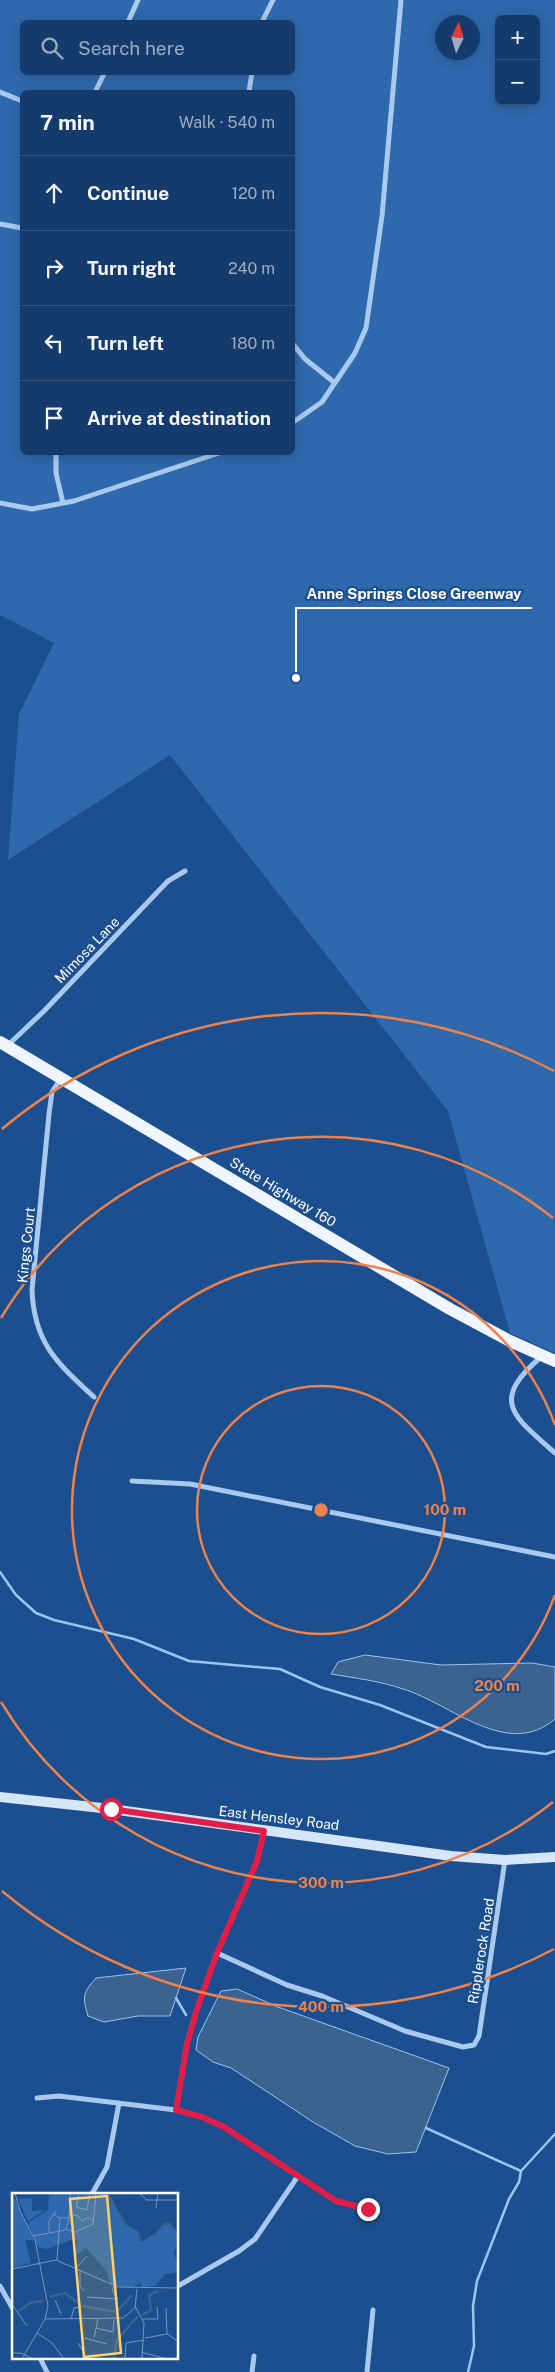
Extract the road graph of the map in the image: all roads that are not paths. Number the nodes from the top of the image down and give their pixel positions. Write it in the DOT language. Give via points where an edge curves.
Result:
graph roads {
  1 [pos="138,0"];
  2 [pos="273,0"];
  3 [pos="401,0"];
  4 [pos="129,20"];
  5 [pos="263,20"];
  6 [pos="104,75"];
  7 [pos="252,75"];
  8 [pos="96,90"];
  9 [pos="249,90"];
  10 [pos="0,92"];
  11 [pos="20,100"];
  12 [pos="0,224"];
  13 [pos="20,228"];
  14 [pos="295,347"];
  15 [pos="335,383"];
  16 [pos="295,421"];
  17 [pos="56,455"];
  18 [pos="213,455"];
  19 [pos="0,503"];
  20 [pos="63,503"];
  21 [pos="185,871"];
  22 [pos="3,1044"];
  23 [pos="62,1078"];
  24 [pos="543,1356"];
  25 [pos="555,1361"];
  26 [pos="94,1397"];
  27 [pos="555,1453"];
  28 [pos="132,1481"];
  29 [pos="555,1557"];
  30 [pos="0,1797"];
  31 [pos="264,1831"];
  32 [pos="555,1857"];
  33 [pos="505,1860"];
  34 [pos="217,1953"];
  35 [pos="37,2098"];
  36 [pos="119,2103"];
  37 [pos="176,2110"];
  38 [pos="298,2176"];
  39 [pos="93,2193"];
  40 [pos="368,2209"];
  41 [pos="179,2285"];
  42 [pos="0,2286"];
  43 [pos="12,2307"];
  44 [pos="373,2310"];
  45 [pos="254,2356"];
  46 [pos="41,2360"];
  47 [pos="47,2372"];
  48 [pos="252,2372"];
  49 [pos="367,2372"];
  1 -- 4 [label="street"];
  2 -- 5 [label="street"];
  3 -- 15 [label="street" via="382,216 366,328"];
  6 -- 8 [label="street"];
  7 -- 9 [label="street"];
  10 -- 11 [label="street"];
  12 -- 13 [label="street"];
  14 -- 15 [label="street"];
  15 -- 16 [label="street" via="322,402"];
  17 -- 20 [label="street" via="56,473"];
  18 -- 20 [label="street"];
  19 -- 20 [label="street" via="32,509"];
  21 -- 22 [label="street, Mimosa Lane" via="168,881 44,1011"];
  22 -- 23 [label="main road, State Highway 160"];
  23 -- 24 [label="main road, State Highway 160" via="450,1309"];
  23 -- 26 [label="street, Kings Court" via="52,1092 49,1114 32,1290 33,1312 46,1346"];
  24 -- 25 [label="main road, State Highway 160"];
  24 -- 27 [label="street" via="519,1379 511,1400 518,1419 527,1430"];
  28 -- 29 [label="street" via="190,1484"];
  30 -- 31 [label="main road, East Hensley Road"];
  31 -- 33 [label="main road, East Hensley Road"];
  31 -- 34 [label="street" via="257,1861"];
  32 -- 33 [label="main road, East Hensley Road"];
  33 -- 34 [label="street, Ripplerock Road" via="479,2036 474,2045 463,2047 405,2031 287,1985"];
  34 -- 37 [label="street" via="187,2044"];
  35 -- 36 [label="street" via="59,2096"];
  36 -- 37 [label="street"];
  36 -- 39 [label="street" via="107,2167"];
  37 -- 38 [label="street" via="224,2127"];
  38 -- 40 [label="street" via="336,2201"];
  38 -- 41 [label="street" via="255,2239"];
  42 -- 43 [label="street"];
  44 -- 49 [label="street"];
  45 -- 48 [label="street"];
  46 -- 47 [label="street"];
}
